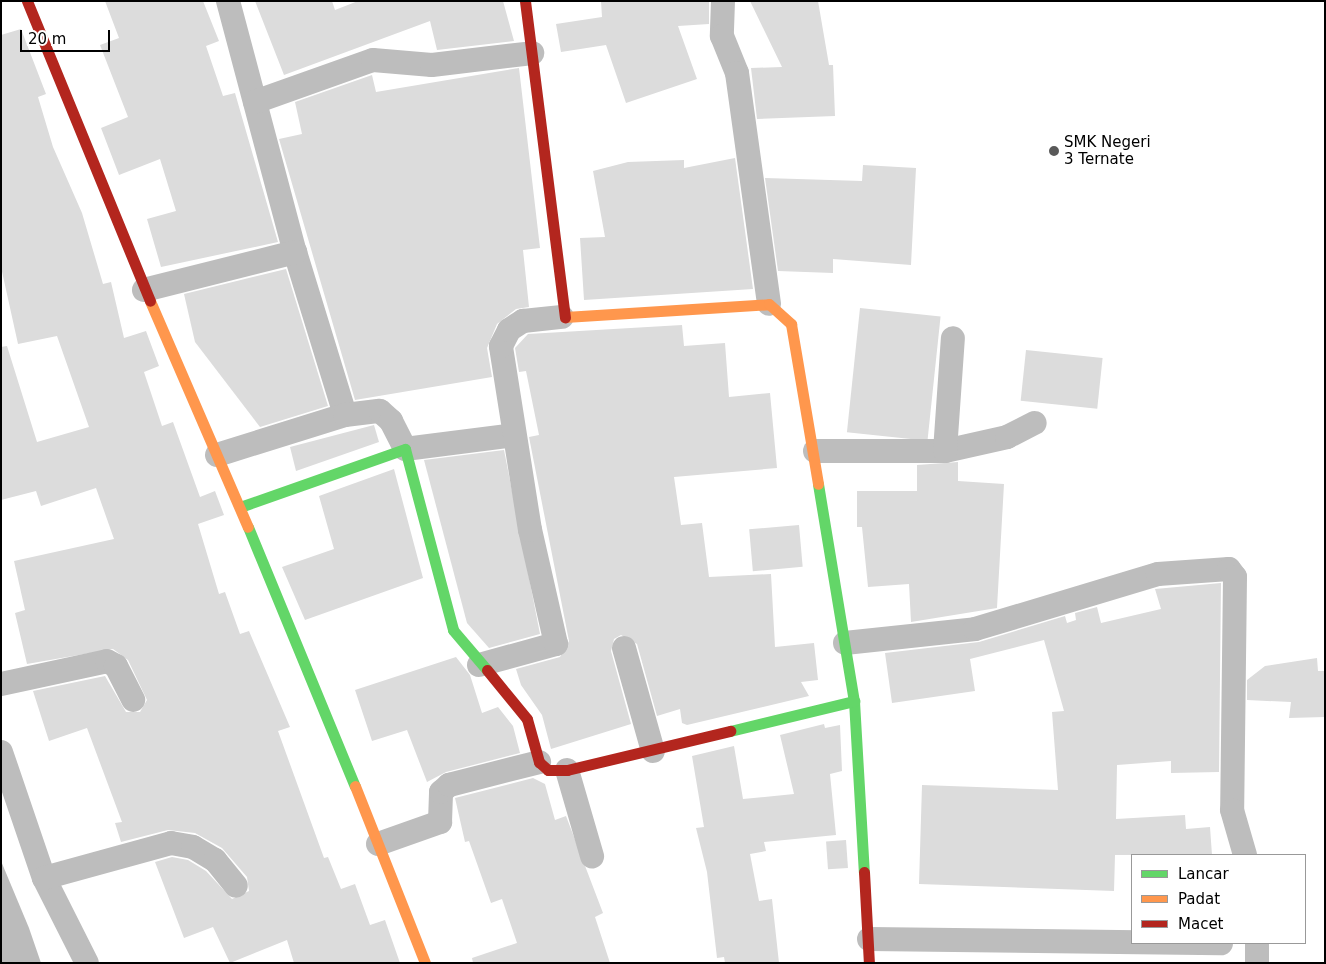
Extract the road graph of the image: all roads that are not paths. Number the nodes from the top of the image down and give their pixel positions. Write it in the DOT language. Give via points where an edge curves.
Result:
graph roads {
  1 [pos="27,1"];
  2 [pos="228,1"];
  3 [pos="525,1"];
  4 [pos="723,1"];
  5 [pos="532,53"];
  6 [pos="255,102"];
  7 [pos="295,252"];
  8 [pos="144,290"];
  9 [pos="769,304"];
  10 [pos="562,317"];
  11 [pos="952,338"];
  12 [pos="346,414"];
  13 [pos="1035,423"];
  14 [pos="514,435"];
  15 [pos="405,450"];
  16 [pos="815,451"];
  17 [pos="945,451"];
  18 [pos="217,455"];
  19 [pos="240,507"];
  20 [pos="845,642"];
  21 [pos="624,648"];
  22 [pos="479,665"];
  23 [pos="1,684"];
  24 [pos="133,700"];
  25 [pos="854,701"];
  26 [pos="653,751"];
  27 [pos="1,752"];
  28 [pos="539,762"];
  29 [pos="567,770"];
  30 [pos="378,844"];
  31 [pos="1246,854"];
  32 [pos="592,856"];
  33 [pos="44,878"];
  34 [pos="236,886"];
  35 [pos="869,940"];
  36 [pos="1131,942"];
  37 [pos="1257,944"];
  38 [pos="87,963"];
  39 [pos="425,963"];
  40 [pos="869,963"];
  41 [pos="1256,963"];
  1 -- 8 [label="main road"];
  2 -- 6 [label="street"];
  3 -- 5 [label="main road"];
  4 -- 9 [label="street" via="722,36 737,73"];
  5 -- 6 [label="street" via="432,65 373,60"];
  5 -- 10 [label="main road" via="547,151"];
  6 -- 7 [label="street"];
  7 -- 8 [label="street"];
  7 -- 12 [label="street"];
  8 -- 18 [label="main road"];
  9 -- 10 [label="main road"];
  9 -- 16 [label="main road" via="791,324"];
  10 -- 14 [label="street" via="523,321 509,330 501,346"];
  11 -- 17 [label="street"];
  12 -- 15 [label="street" via="380,411 391,421"];
  12 -- 18 [label="street"];
  13 -- 17 [label="street" via="1007,436"];
  14 -- 15 [label="street"];
  14 -- 22 [label="street" via="556,644"];
  15 -- 19 [label="main road"];
  15 -- 22 [label="main road" via="453,630"];
  16 -- 17 [label="street"];
  16 -- 20 [label="main road"];
  18 -- 19 [label="main road"];
  19 -- 30 [label="main road"];
  20 -- 25 [label="main road"];
  20 -- 31 [label="street" via="976,629 1158,574 1229,569 1235,577 1232,810"];
  21 -- 26 [label="street"];
  22 -- 28 [label="main road" via="527,719"];
  23 -- 24 [label="street" via="102,660 116,666"];
  25 -- 26 [label="main road"];
  25 -- 35 [label="main road"];
  26 -- 29 [label="main road"];
  27 -- 33 [label="street"];
  28 -- 29 [label="main road" via="548,770"];
  28 -- 30 [label="street" via="449,785 441,792 440,822"];
  29 -- 32 [label="street"];
  30 -- 39 [label="main road"];
  33 -- 34 [label="street" via="171,843 193,847 215,860"];
  33 -- 38 [label="street"];
  35 -- 36 [label="street"];
  35 -- 40 [label="main road"];
  37 -- 41 [label="street"];
}
